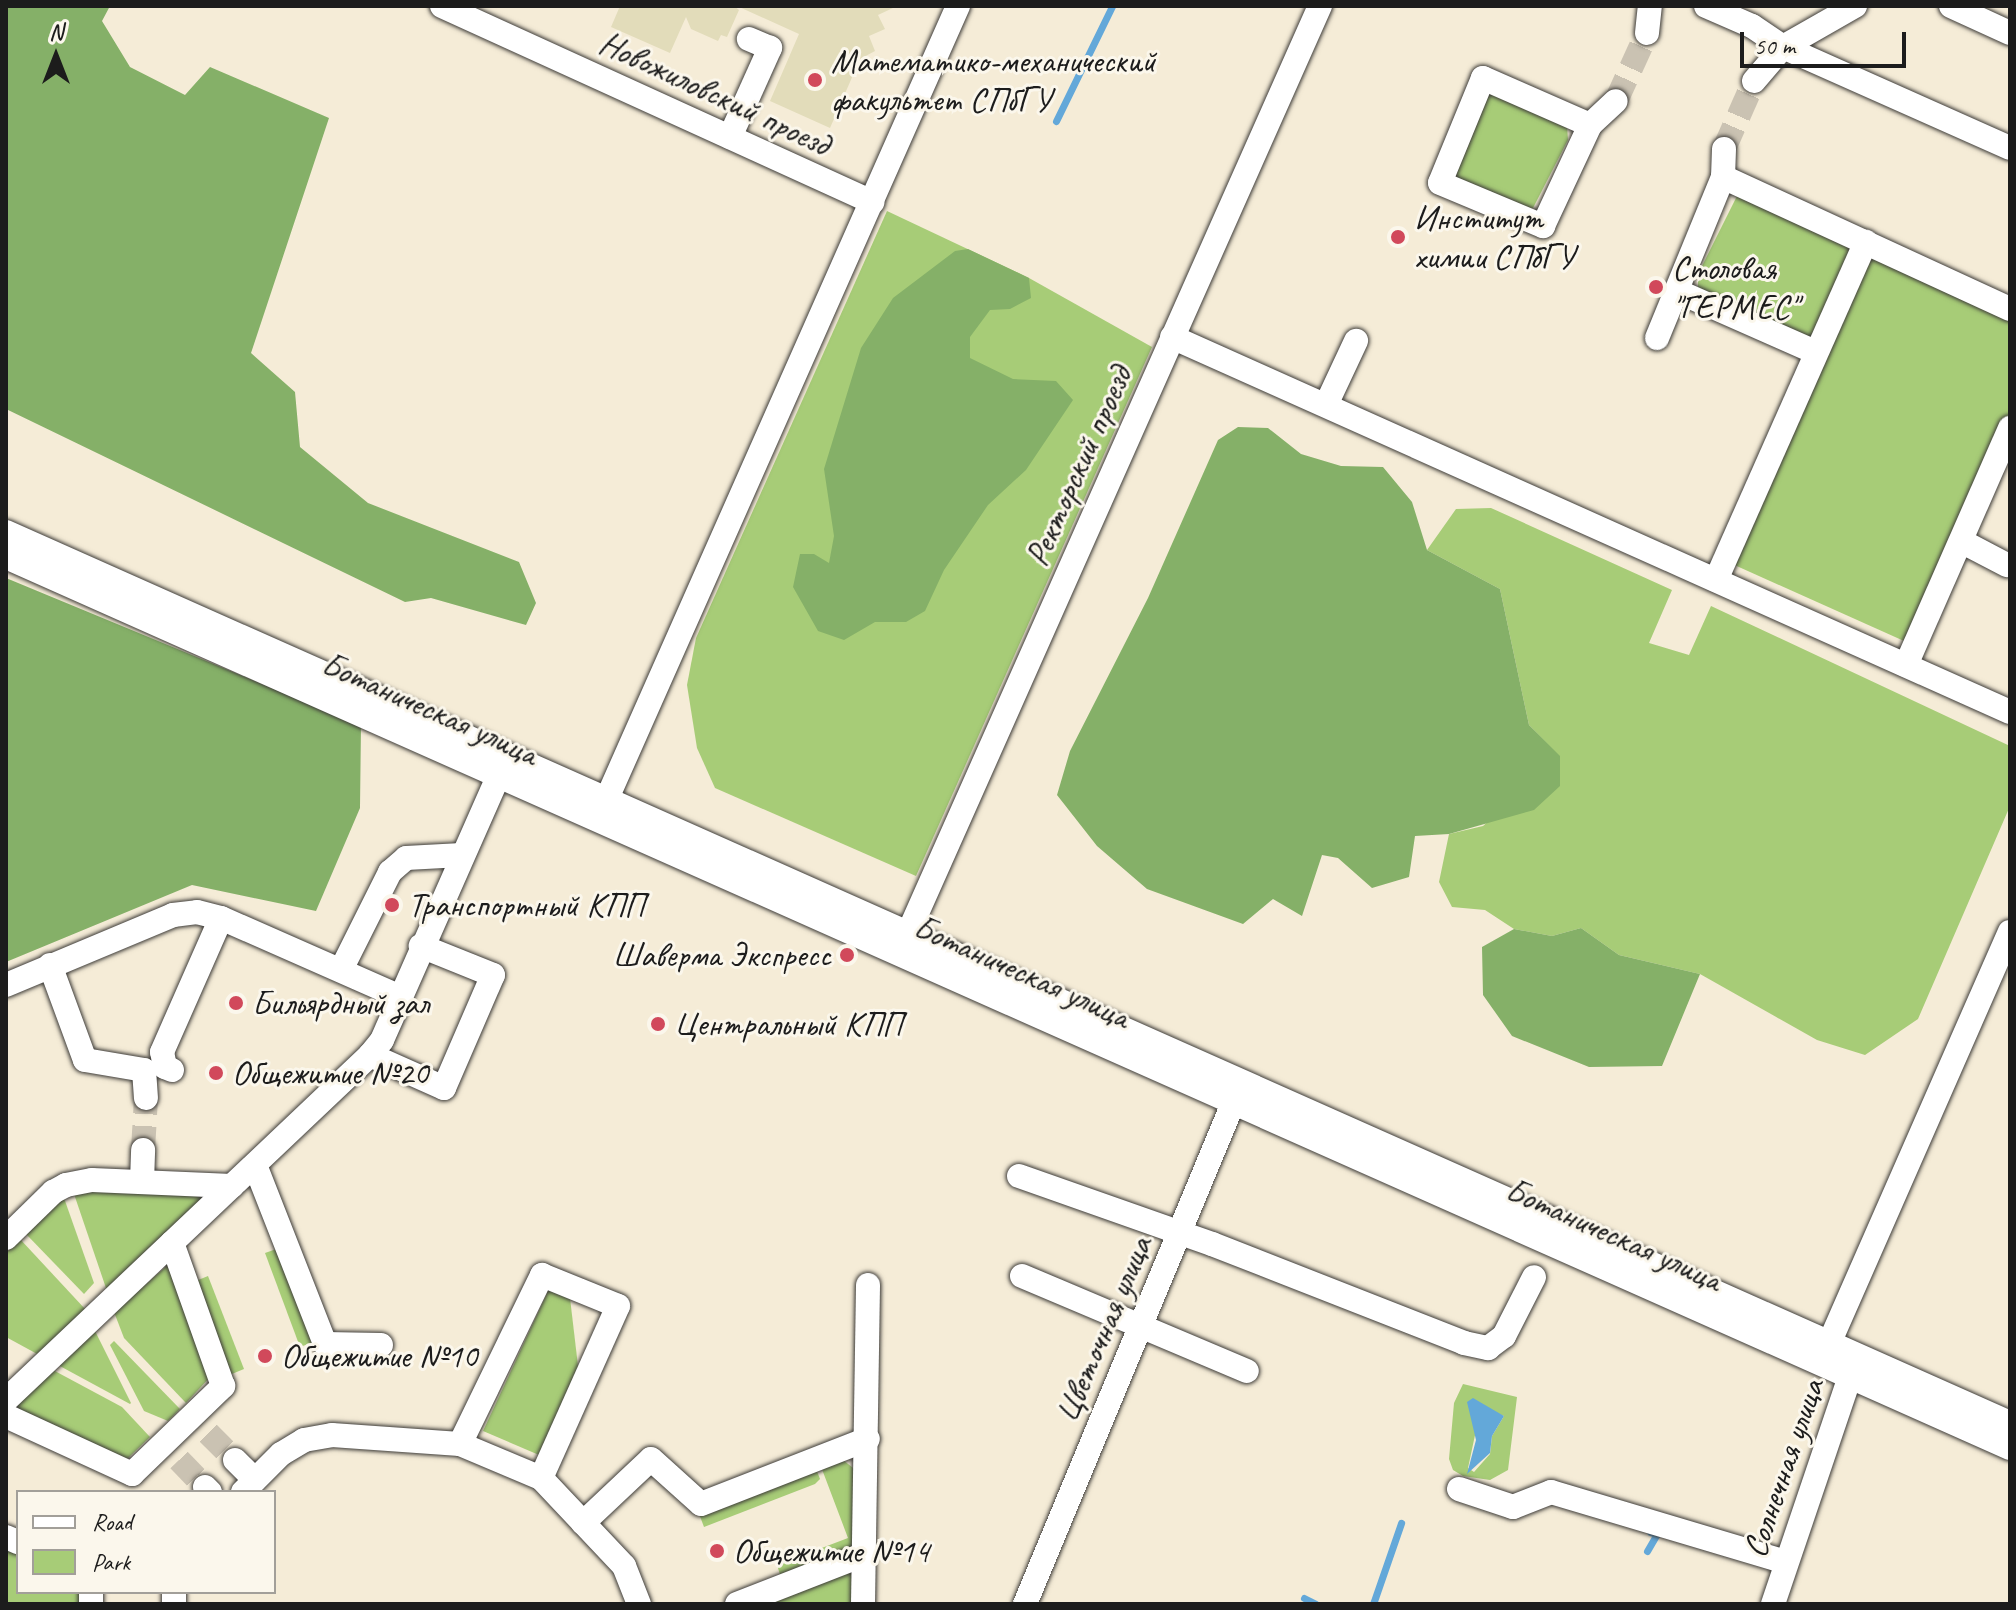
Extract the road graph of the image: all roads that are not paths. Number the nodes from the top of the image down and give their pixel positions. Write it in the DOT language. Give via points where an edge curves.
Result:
graph roads {
  1 [pos="442,6"];
  2 [pos="958,6"];
  3 [pos="1320,6"];
  4 [pos="1650,6"];
  5 [pos="1706,6"];
  6 [pos="1855,6"];
  7 [pos="1951,6"];
  8 [pos="480,14"];
  9 [pos="1647,33"];
  10 [pos="2010,33"];
  11 [pos="749,39"];
  12 [pos="1783,47"];
  13 [pos="1754,81"];
  14 [pos="1616,101"];
  15 [pos="1590,125"];
  16 [pos="730,137"];
  17 [pos="2010,148"];
  18 [pos="1724,149"];
  19 [pos="1723,177"];
  20 [pos="872,202"];
  21 [pos="1866,242"];
  22 [pos="1677,291"];
  23 [pos="2010,309"];
  24 [pos="1172,337"];
  25 [pos="1657,338"];
  26 [pos="1356,341"];
  27 [pos="1815,352"];
  28 [pos="1326,405"];
  29 [pos="2010,428"];
  30 [pos="6,532"];
  31 [pos="1961,541"];
  32 [pos="6,557"];
  33 [pos="2007,565"];
  34 [pos="1716,580"];
  35 [pos="1906,665"];
  36 [pos="2010,712"];
  37 [pos="504,765"];
  38 [pos="602,809"];
  39 [pos="462,855"];
  40 [pos="221,918"];
  41 [pos="2010,932"];
  42 [pos="904,943"];
  43 [pos="421,946"];
  44 [pos="50,965"];
  45 [pos="341,970"];
  46 [pos="6,985"];
  47 [pos="400,997"];
  48 [pos="370,1055"];
  49 [pos="172,1070"];
  50 [pos="1238,1092"];
  51 [pos="146,1098"];
  52 [pos="143,1150"];
  53 [pos="255,1165"];
  54 [pos="1019,1176"];
  55 [pos="142,1182"];
  56 [pos="232,1186"];
  57 [pos="8,1231"];
  58 [pos="1181,1232"];
  59 [pos="172,1243"];
  60 [pos="1022,1276"];
  61 [pos="1534,1277"];
  62 [pos="868,1285"];
  63 [pos="1141,1326"];
  64 [pos="381,1345"];
  65 [pos="1825,1353"];
  66 [pos="1854,1366"];
  67 [pos="1247,1371"];
  68 [pos="6,1400"];
  69 [pos="6,1416"];
  70 [pos="2010,1423"];
  71 [pos="868,1439"];
  72 [pos="460,1444"];
  73 [pos="2010,1448"];
  74 [pos="235,1460"];
  75 [pos="541,1478"];
  76 [pos="249,1486"];
  77 [pos="1459,1489"];
  78 [pos="583,1523"];
  79 [pos="865,1554"];
  80 [pos="1786,1562"];
  81 [pos="639,1604"];
  82 [pos="737,1604"];
  83 [pos="863,1604"];
  84 [pos="1025,1604"];
  85 [pos="1773,1604"];
  1 -- 8 [label="street, Новожиловский проезд"];
  2 -- 20 [label="street"];
  3 -- 24 [label="street, Ректорский проезд"];
  4 -- 9 [label="street"];
  5 -- 12 [label="street"];
  6 -- 12 [label="street"];
  7 -- 10 [label="street"];
  8 -- 16 [label="street, Новожиловский проезд"];
  11 -- 16 [label="street" via="770,48"];
  12 -- 13 [label="street"];
  12 -- 17 [label="street"];
  14 -- 15 [label="street"];
  15 -- 15 [label="street" via="1543,226 1440,183 1483,78"];
  16 -- 20 [label="street, Новожиловский проезд"];
  18 -- 19 [label="street"];
  19 -- 21 [label="street"];
  19 -- 22 [label="street"];
  20 -- 38 [label="street"];
  21 -- 23 [label="street"];
  21 -- 27 [label="street"];
  22 -- 25 [label="street"];
  22 -- 27 [label="street"];
  24 -- 28 [label="street"];
  24 -- 42 [label="street, Ректорский проезд"];
  26 -- 28 [label="street"];
  27 -- 34 [label="street"];
  28 -- 34 [label="street"];
  29 -- 31 [label="street"];
  30 -- 37 [label="street, Ботаническая улица"];
  31 -- 33 [label="street"];
  31 -- 35 [label="street"];
  32 -- 37 [label="street, Ботаническая улица"];
  34 -- 35 [label="street"];
  35 -- 36 [label="street"];
  37 -- 38 [label="street, Ботаническая улица"];
  37 -- 39 [label="street"];
  38 -- 42 [label="street, Ботаническая улица"];
  39 -- 43 [label="street"];
  39 -- 45 [label="street" via="406,858 390,872"];
  40 -- 44 [label="street" via="197,912 173,915"];
  40 -- 45 [label="street"];
  40 -- 49 [label="street" via="162,1052 165,1067"];
  41 -- 65 [label="street"];
  42 -- 50 [label="street, Ботаническая улица"];
  43 -- 47 [label="street"];
  43 -- 48 [label="street" via="493,975 444,1088"];
  44 -- 46 [label="street"];
  44 -- 51 [label="street" via="85,1060 144,1070"];
  45 -- 47 [label="street"];
  47 -- 48 [label="street"];
  48 -- 53 [label="street"];
  50 -- 58 [label="street, Цветочная улица"];
  50 -- 65 [label="street, Ботаническая улица"];
  52 -- 55 [label="street"];
  53 -- 56 [label="street"];
  53 -- 64 [label="street" via="325,1344"];
  54 -- 58 [label="street"];
  55 -- 56 [label="street"];
  55 -- 57 [label="street" via="66,1185"];
  56 -- 59 [label="street"];
  58 -- 61 [label="street" via="1375,1312 1488,1348 1504,1336"];
  58 -- 63 [label="street, Цветочная улица"];
  59 -- 68 [label="street"];
  59 -- 69 [label="street" via="223,1386 200,1425 172,1452 132,1474"];
  60 -- 63 [label="street"];
  62 -- 71 [label="street"];
  63 -- 67 [label="street"];
  63 -- 84 [label="street, Цветочная улица"];
  65 -- 66 [label="street, Ботаническая улица"];
  66 -- 70 [label="street, Ботаническая улица"];
  66 -- 73 [label="street, Ботаническая улица"];
  66 -- 80 [label="street, Солнечная улица"];
  71 -- 78 [label="street" via="701,1504 651,1459"];
  71 -- 79 [label="street"];
  72 -- 75 [label="street"];
  72 -- 75 [label="street" via="542,1275 618,1306"];
  72 -- 76 [label="street" via="332,1435 304,1440"];
  74 -- 76 [label="street"];
  75 -- 78 [label="street"];
  77 -- 80 [label="street" via="1513,1507 1551,1492"];
  78 -- 81 [label="street" via="624,1566"];
  79 -- 82 [label="street"];
  79 -- 83 [label="street"];
  80 -- 85 [label="street, Солнечная улица"];
}
